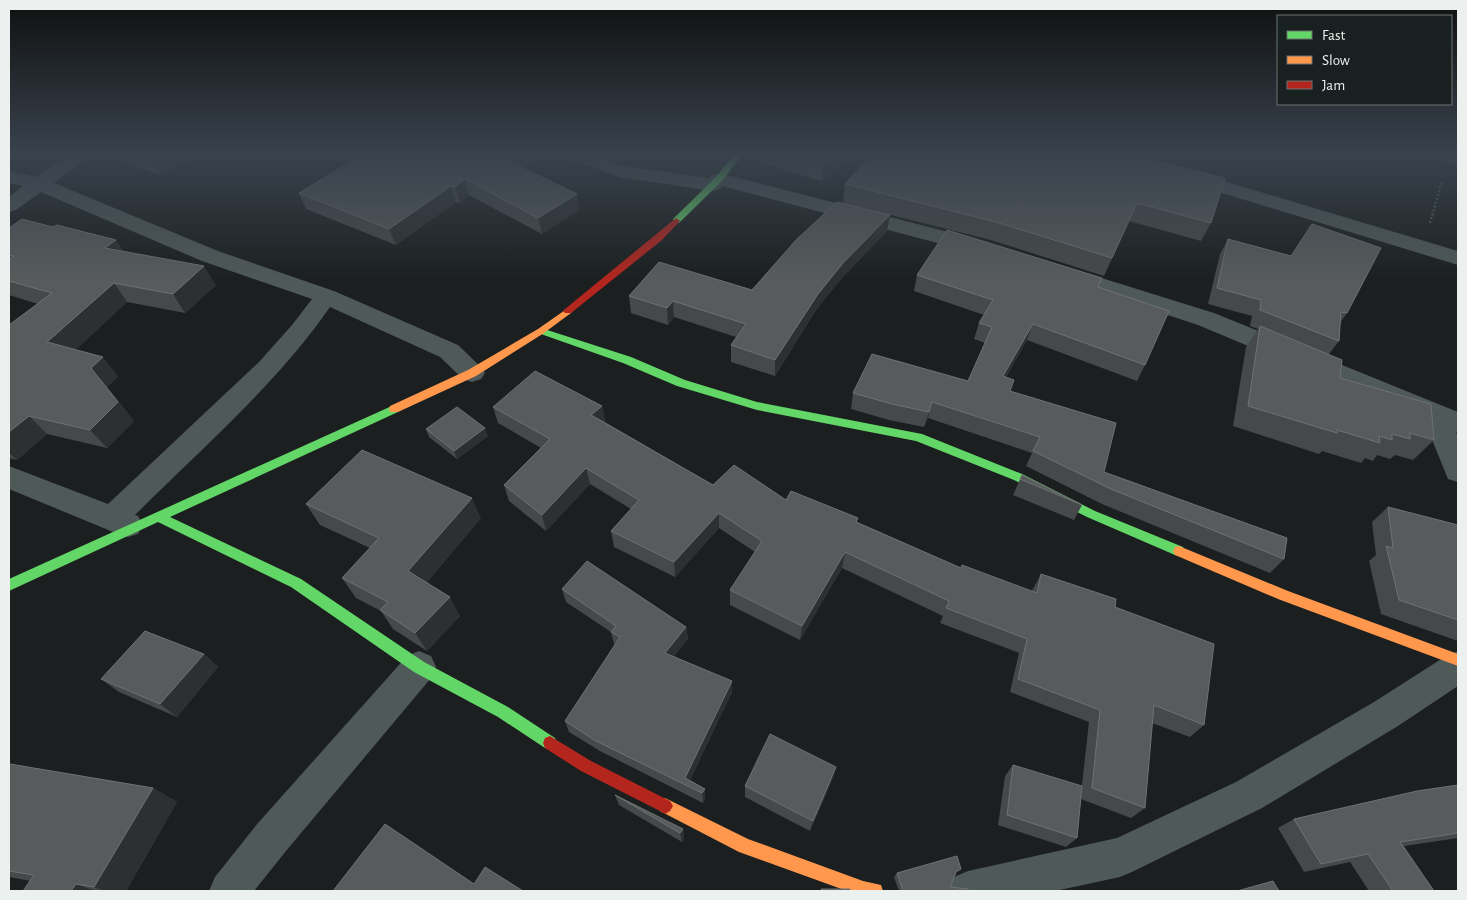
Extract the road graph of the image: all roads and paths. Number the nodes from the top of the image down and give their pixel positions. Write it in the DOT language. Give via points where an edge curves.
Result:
graph roads {
  1 [pos="21,197"];
  2 [pos="70,197"];
  3 [pos="701,197"];
  4 [pos="781,197"];
  5 [pos="1254,197"];
  6 [pos="1436,197"];
  7 [pos="9,206"];
  8 [pos="1424,248"];
  9 [pos="1000,253"];
  10 [pos="1458,258"];
  11 [pos="1046,267"];
  12 [pos="326,296"];
  13 [pos="541,331"];
  14 [pos="472,373"];
  15 [pos="1447,418"];
  16 [pos="1458,471"];
  17 [pos="9,477"];
  18 [pos="136,521"];
  19 [pos="9,585"];
  20 [pos="1458,660"];
  21 [pos="419,667"];
  22 [pos="1458,667"];
  23 [pos="230,891"];
  24 [pos="875,891"];
  25 [pos="968,891"];
  1 -- 7 [label="street"];
  2 -- 12 [label="street" via="210,256"];
  3 -- 13 [label="street" via="659,238"];
  4 -- 9 [label="street" via="890,222"];
  5 -- 8 [label="street"];
  6 -- 8 [label="path"];
  8 -- 10 [label="street"];
  11 -- 15 [label="street" via="1206,319"];
  12 -- 14 [label="street" via="449,351"];
  12 -- 18 [label="street" via="301,331"];
  13 -- 14 [label="street"];
  13 -- 20 [label="street" via="627,360 681,383 757,406 918,437 1018,477 1091,514 1274,591"];
  14 -- 18 [label="street"];
  15 -- 16 [label="street"];
  17 -- 18 [label="street"];
  18 -- 19 [label="street"];
  18 -- 21 [label="street" via="296,583"];
  21 -- 23 [label="street" via="272,837"];
  21 -- 24 [label="street" via="503,712 586,766 745,846"];
  22 -- 25 [label="street" via="1249,795 1120,857"];
}
